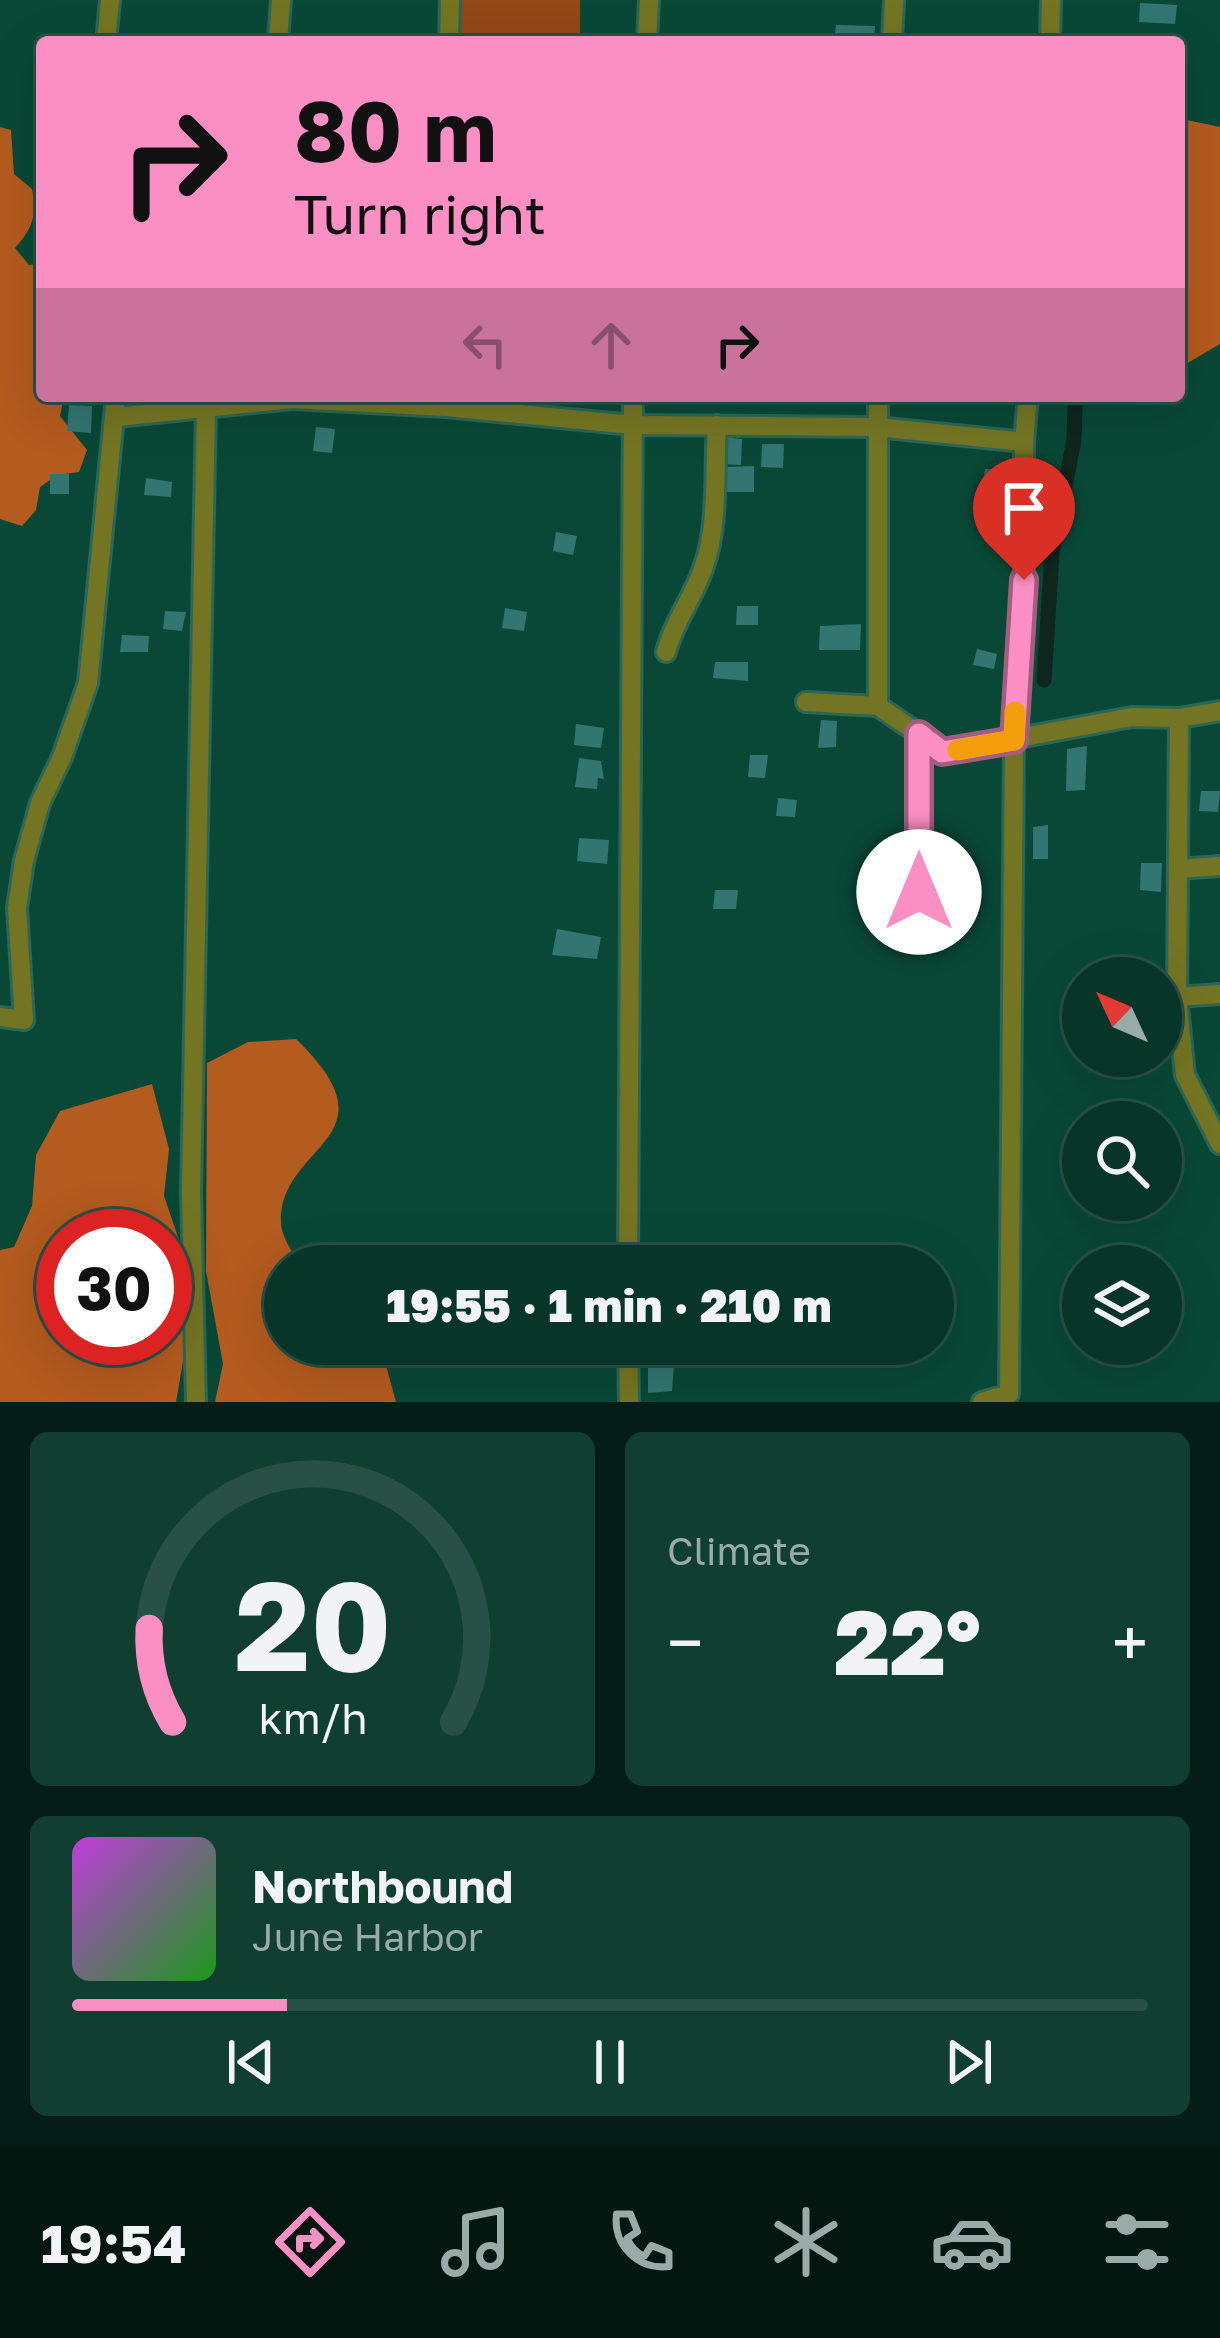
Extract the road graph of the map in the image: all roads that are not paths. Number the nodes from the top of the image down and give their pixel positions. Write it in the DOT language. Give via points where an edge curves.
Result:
graph roads {
  1 [pos="110,0"];
  2 [pos="281,0"];
  3 [pos="449,0"];
  4 [pos="649,0"];
  5 [pos="894,0"];
  6 [pos="1051,0"];
  7 [pos="107,36"];
  8 [pos="278,36"];
  9 [pos="449,36"];
  10 [pos="647,36"];
  11 [pos="892,36"];
  12 [pos="1050,36"];
  13 [pos="116,402"];
  14 [pos="249,402"];
  15 [pos="446,402"];
  16 [pos="634,402"];
  17 [pos="878,402"];
  18 [pos="1027,402"];
  19 [pos="206,407"];
  20 [pos="117,417"];
  21 [pos="633,425"];
  22 [pos="717,425"];
  23 [pos="877,427"];
  24 [pos="1024,442"];
  25 [pos="666,652"];
  26 [pos="806,702"];
  27 [pos="878,706"];
  28 [pos="1220,711"];
  29 [pos="1180,718"];
  30 [pos="919,734"];
  31 [pos="1014,740"];
  32 [pos="1220,866"];
  33 [pos="1178,869"];
  34 [pos="919,931"];
  35 [pos="1177,957"];
  36 [pos="1220,994"];
  37 [pos="1182,997"];
  38 [pos="0,1017"];
  39 [pos="1182,1046"];
  40 [pos="1220,1144"];
  41 [pos="628,1245"];
  42 [pos="628,1365"];
  43 [pos="196,1402"];
  44 [pos="628,1402"];
  45 [pos="982,1402"];
  1 -- 7 [label="street"];
  2 -- 8 [label="street"];
  3 -- 9 [label="street"];
  4 -- 10 [label="street"];
  5 -- 11 [label="street"];
  6 -- 12 [label="street"];
  13 -- 20 [label="street"];
  14 -- 19 [label="street"];
  15 -- 21 [label="street"];
  16 -- 21 [label="street"];
  17 -- 23 [label="street"];
  18 -- 24 [label="street"];
  19 -- 20 [label="street"];
  19 -- 43 [label="street" via="190,1192"];
  20 -- 38 [label="street" via="88,683 24,861 17,908 24,1020"];
  21 -- 22 [label="street"];
  21 -- 41 [label="street"];
  22 -- 23 [label="street"];
  22 -- 25 [label="street" via="709,546"];
  23 -- 24 [label="street"];
  23 -- 27 [label="street"];
  24 -- 31 [label="street" via="1024,631"];
  26 -- 27 [label="street"];
  27 -- 30 [label="street"];
  28 -- 29 [label="street"];
  29 -- 31 [label="street" via="1132,717"];
  29 -- 33 [label="street"];
  30 -- 31 [label="street" via="942,752"];
  30 -- 34 [label="street"];
  31 -- 45 [label="street" via="1009,1394"];
  32 -- 33 [label="street"];
  33 -- 35 [label="street"];
  36 -- 37 [label="street"];
  39 -- 40 [label="street" via="1185,1075"];
  42 -- 44 [label="street"];
}
